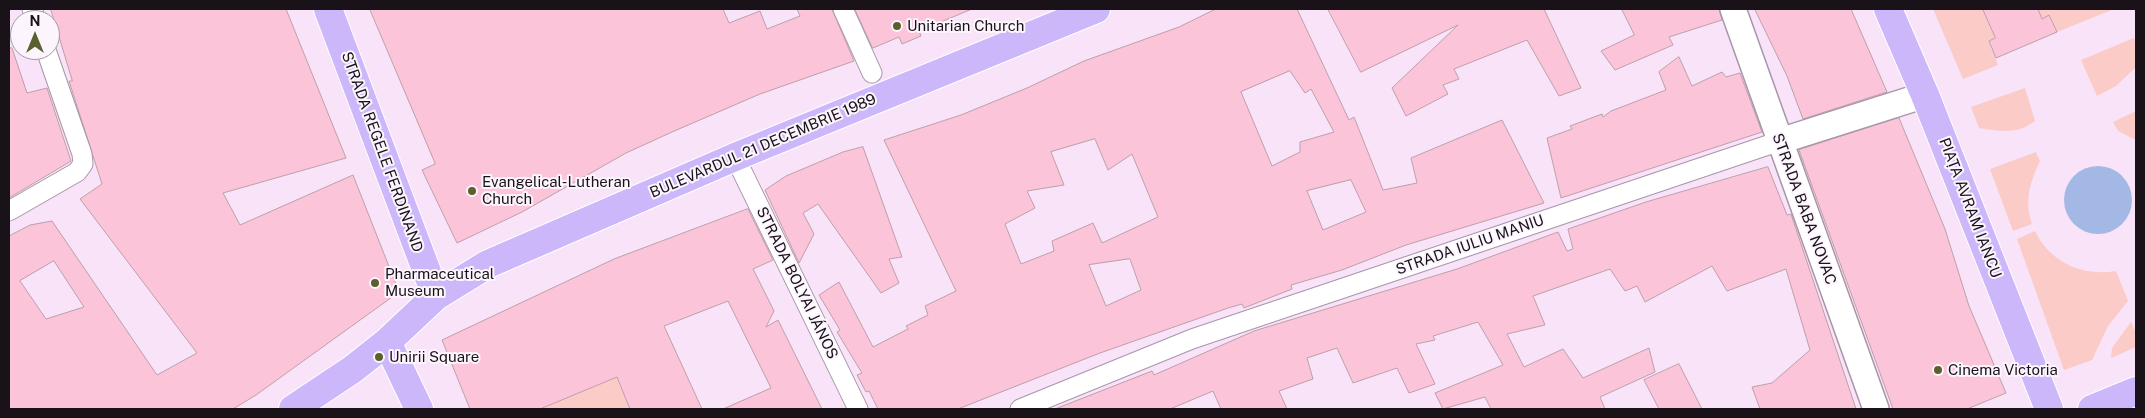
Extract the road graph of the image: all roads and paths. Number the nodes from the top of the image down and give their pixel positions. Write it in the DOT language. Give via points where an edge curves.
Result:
graph roads {
  1 [pos="328,9"];
  2 [pos="843,9"];
  3 [pos="1096,9"];
  4 [pos="1733,9"];
  5 [pos="1888,9"];
  6 [pos="49,60"];
  7 [pos="872,73"];
  8 [pos="1925,95"];
  9 [pos="1780,141"];
  10 [pos="735,157"];
  11 [pos="9,211"];
  12 [pos="436,296"];
  13 [pos="387,342"];
  14 [pos="2136,391"];
  15 [pos="293,409"];
  16 [pos="418,409"];
  17 [pos="858,409"];
  18 [pos="1020,409"];
  19 [pos="1876,409"];
  20 [pos="2048,409"];
  21 [pos="2092,409"];
  1 -- 12 [label="main road, STRADA REGELE FERDINAND"];
  2 -- 7 [label="street"];
  3 -- 10 [label="main road, BULEVARDUL 21 DECEMBRIE 1989"];
  4 -- 9 [label="street, STRADA BABA NOVAC"];
  5 -- 8 [label="main road, PIAȚA AVRAM IANCU"];
  6 -- 11 [label="street" via="83,164 77,172"];
  8 -- 9 [label="street, STRADA IULIU MANIU"];
  8 -- 20 [label="main road, PIAȚA AVRAM IANCU"];
  9 -- 18 [label="street, STRADA IULIU MANIU" via="1192,339"];
  9 -- 19 [label="street, STRADA BABA NOVAC"];
  10 -- 12 [label="main road, BULEVARDUL 21 DECEMBRIE 1989" via="488,264"];
  10 -- 17 [label="street, STRADA BOLYAI JÁNOS"];
  12 -- 13 [label="main road, BULEVARDUL 21 DECEMBRIE 1989"];
  13 -- 15 [label="main road, BULEVARDUL 21 DECEMBRIE 1989"];
  13 -- 16 [label="main road"];
  14 -- 21 [label="main road"];
}
